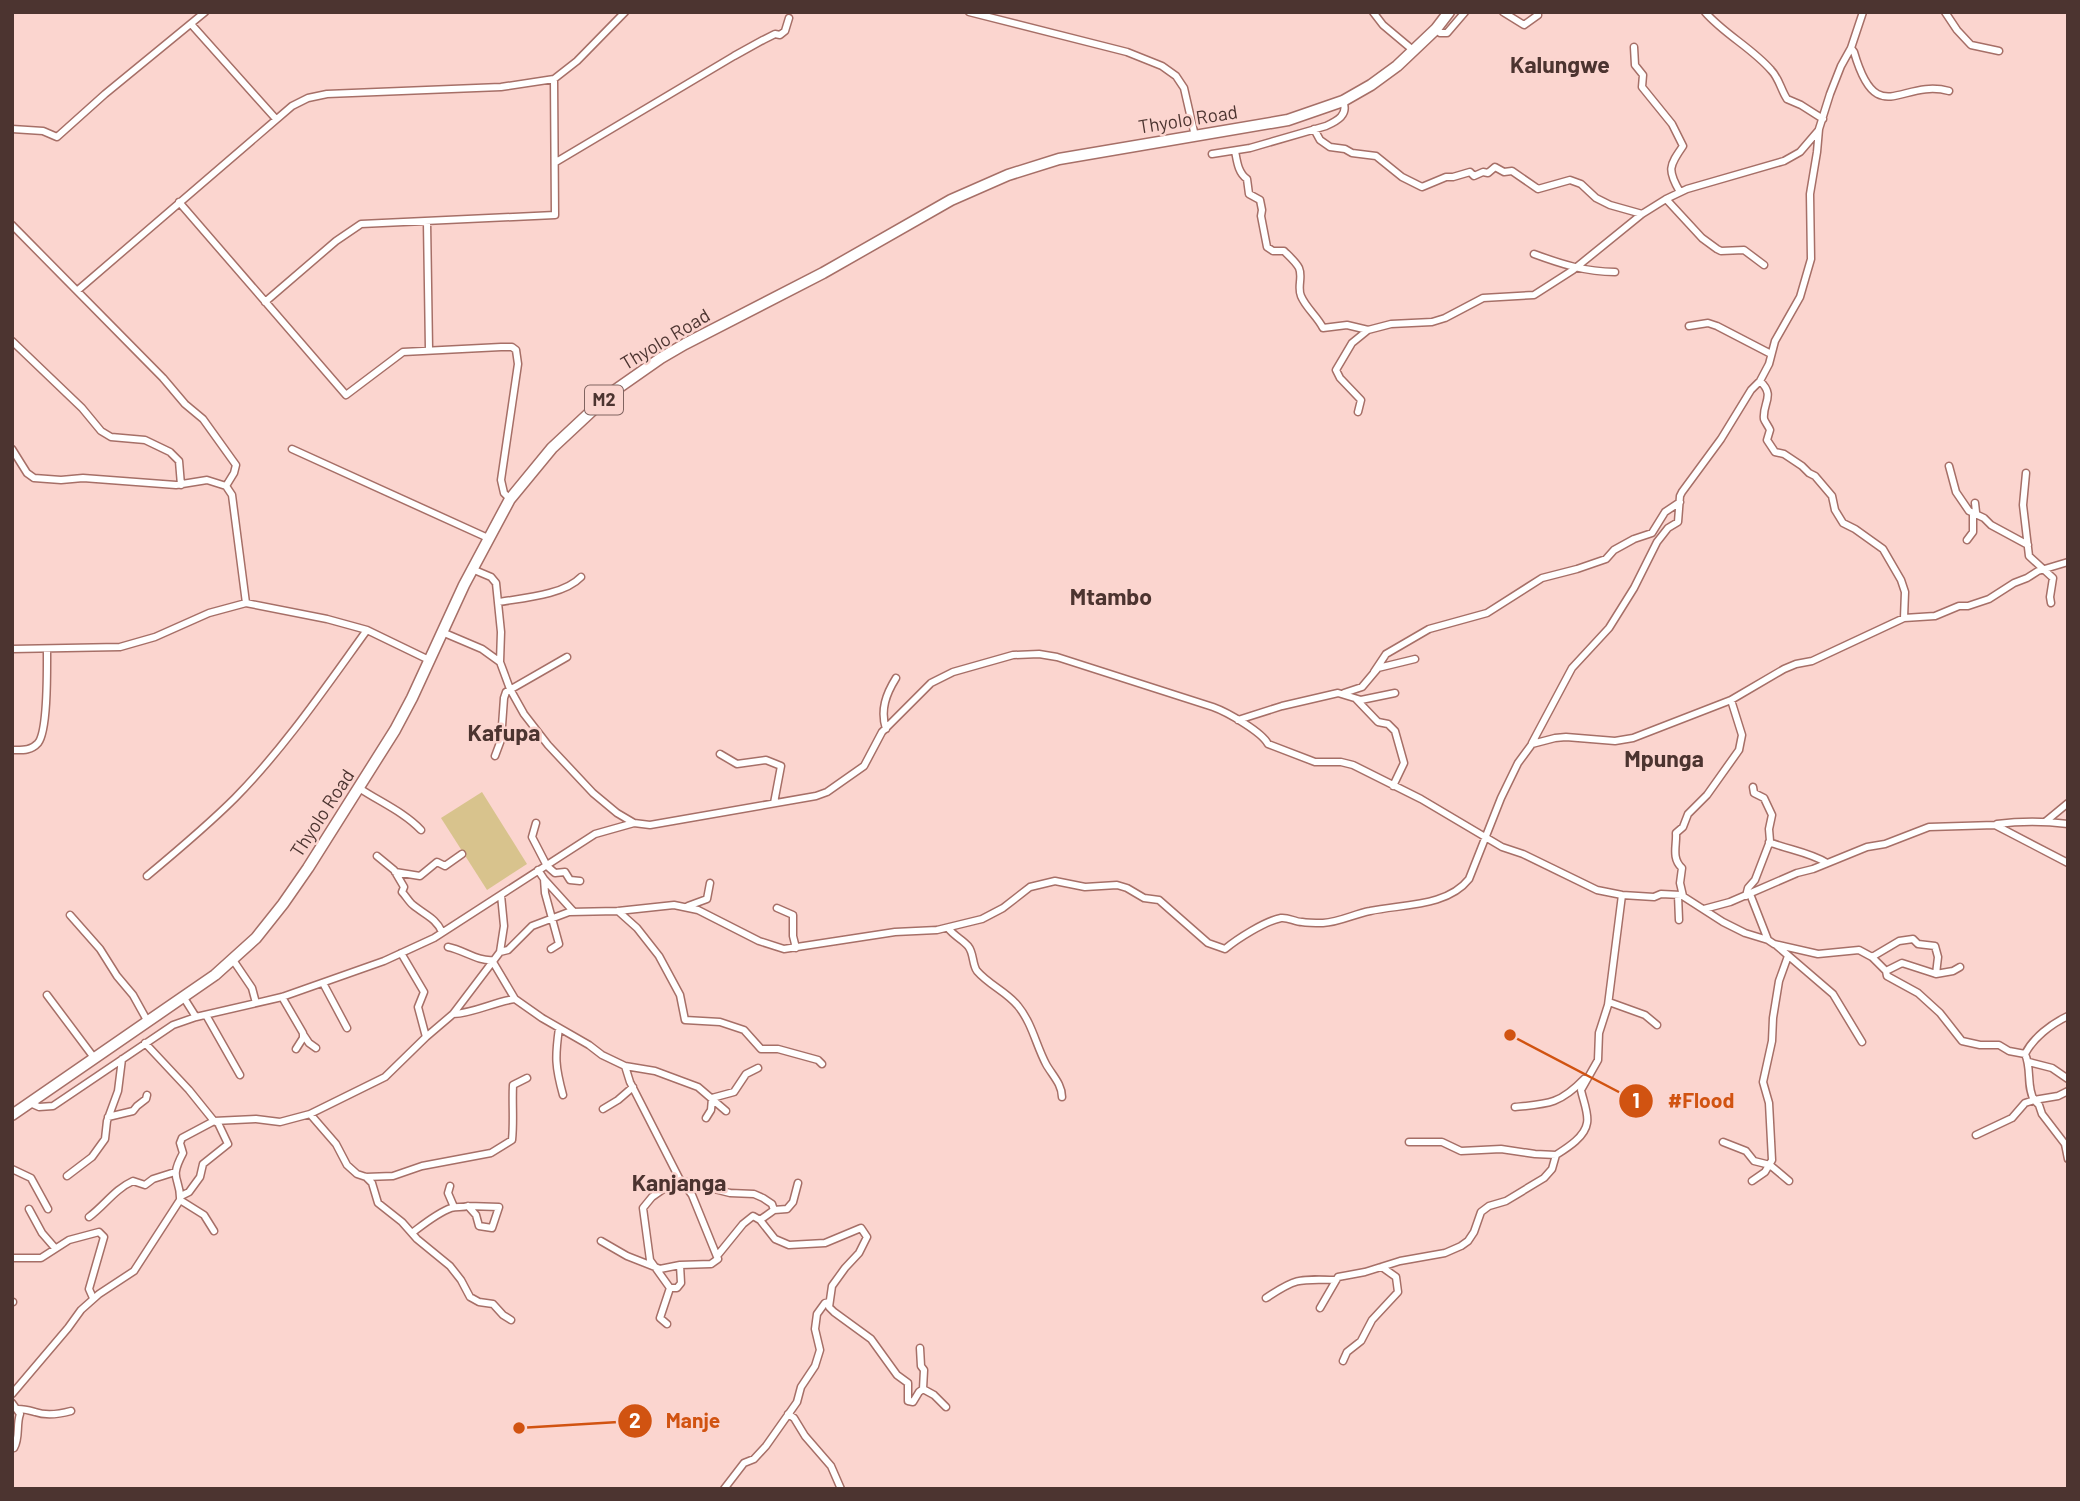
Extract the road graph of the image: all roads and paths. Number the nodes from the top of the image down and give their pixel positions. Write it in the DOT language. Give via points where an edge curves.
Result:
graph roads {
  1 [pos="205,12"];
  2 [pos="625,12"];
  3 [pos="969,12"];
  4 [pos="1373,12"];
  5 [pos="1449,12"];
  6 [pos="1465,12"];
  7 [pos="1503,12"];
  8 [pos="1705,12"];
  9 [pos="1863,12"];
  10 [pos="1945,12"];
  11 [pos="1538,15"];
  12 [pos="789,18"];
  13 [pos="191,24"];
  14 [pos="1436,29"];
  15 [pos="1634,47"];
  16 [pos="1851,48"];
  17 [pos="1414,51"];
  18 [pos="1999,51"];
  19 [pos="554,79"];
  20 [pos="1949,91"];
  21 [pos="1343,101"];
  22 [pos="276,119"];
  23 [pos="1823,119"];
  24 [pos="12,129"];
  25 [pos="1819,129"];
  26 [pos="1314,130"];
  27 [pos="1195,136"];
  28 [pos="1235,150"];
  29 [pos="1212,154"];
  30 [pos="556,162"];
  31 [pos="1680,192"];
  32 [pos="1666,199"];
  33 [pos="179,202"];
  34 [pos="1643,214"];
  35 [pos="427,222"];
  36 [pos="12,225"];
  37 [pos="1534,254"];
  38 [pos="1764,265"];
  39 [pos="1577,266"];
  40 [pos="1615,272"];
  41 [pos="78,290"];
  42 [pos="264,302"];
  43 [pos="1689,326"];
  44 [pos="1368,330"];
  45 [pos="12,341"];
  46 [pos="429,349"];
  47 [pos="1771,354"];
  48 [pos="1760,381"];
  49 [pos="1358,412"];
  50 [pos="12,449"];
  51 [pos="292,449"];
  52 [pos="1949,466"];
  53 [pos="2026,473"];
  54 [pos="181,485"];
  55 [pos="226,486"];
  56 [pos="510,499"];
  57 [pos="1680,502"];
  58 [pos="1975,503"];
  59 [pos="1973,514"];
  60 [pos="488,538"];
  61 [pos="1967,540"];
  62 [pos="2028,545"];
  63 [pos="2068,562"];
  64 [pos="472,569"];
  65 [pos="2044,569"];
  66 [pos="581,577"];
  67 [pos="499,601"];
  68 [pos="246,603"];
  69 [pos="2051,603"];
  70 [pos="1904,618"];
  71 [pos="367,630"];
  72 [pos="442,632"];
  73 [pos="12,649"];
  74 [pos="47,650"];
  75 [pos="567,657"];
  76 [pos="1415,659"];
  77 [pos="429,660"];
  78 [pos="499,662"];
  79 [pos="1374,672"];
  80 [pos="896,678"];
  81 [pos="510,689"];
  82 [pos="1344,693"];
  83 [pos="1395,693"];
  84 [pos="1355,698"];
  85 [pos="1731,700"];
  86 [pos="1238,720"];
  87 [pos="886,729"];
  88 [pos="1531,744"];
  89 [pos="12,750"];
  90 [pos="720,754"];
  91 [pos="495,756"];
  92 [pos="1393,786"];
  93 [pos="1753,786"];
  94 [pos="359,788"];
  95 [pos="775,803"];
  96 [pos="2068,803"];
  97 [pos="2046,822"];
  98 [pos="536,823"];
  99 [pos="634,823"];
  100 [pos="2068,824"];
  101 [pos="1995,825"];
  102 [pos="421,830"];
  103 [pos="1485,838"];
  104 [pos="1769,842"];
  105 [pos="462,853"];
  106 [pos="377,856"];
  107 [pos="1827,863"];
  108 [pos="2068,863"];
  109 [pos="547,866"];
  110 [pos="538,870"];
  111 [pos="395,872"];
  112 [pos="147,876"];
  113 [pos="544,879"];
  114 [pos="580,881"];
  115 [pos="710,883"];
  116 [pos="501,895"];
  117 [pos="1622,895"];
  118 [pos="1680,895"];
  119 [pos="1748,895"];
  120 [pos="686,906"];
  121 [pos="777,908"];
  122 [pos="1704,909"];
  123 [pos="573,911"];
  124 [pos="618,911"];
  125 [pos="70,915"];
  126 [pos="553,917"];
  127 [pos="1679,920"];
  128 [pos="948,928"];
  129 [pos="442,932"];
  130 [pos="1771,942"];
  131 [pos="448,947"];
  132 [pos="796,948"];
  133 [pos="551,949"];
  134 [pos="499,952"];
  135 [pos="401,953"];
  136 [pos="1788,956"];
  137 [pos="1872,957"];
  138 [pos="233,960"];
  139 [pos="493,961"];
  140 [pos="1960,967"];
  141 [pos="1886,971"];
  142 [pos="1937,974"];
  143 [pos="323,983"];
  144 [pos="47,995"];
  145 [pos="282,997"];
  146 [pos="184,998"];
  147 [pos="515,999"];
  148 [pos="1608,1002"];
  149 [pos="256,1003"];
  150 [pos="453,1014"];
  151 [pos="205,1015"];
  152 [pos="2068,1016"];
  153 [pos="196,1017"];
  154 [pos="148,1022"];
  155 [pos="1657,1025"];
  156 [pos="347,1028"];
  157 [pos="559,1028"];
  158 [pos="303,1033"];
  159 [pos="426,1037"];
  160 [pos="1862,1042"];
  161 [pos="145,1043"];
  162 [pos="316,1048"];
  163 [pos="296,1049"];
  164 [pos="2025,1054"];
  165 [pos="95,1059"];
  166 [pos="122,1059"];
  167 [pos="2029,1062"];
  168 [pos="822,1064"];
  169 [pos="625,1066"];
  170 [pos="758,1068"];
  171 [pos="1589,1074"];
  172 [pos="240,1075"];
  173 [pos="527,1078"];
  174 [pos="2068,1079"];
  175 [pos="633,1087"];
  176 [pos="2068,1091"];
  177 [pos="147,1095"];
  178 [pos="562,1095"];
  179 [pos="1062,1097"];
  180 [pos="712,1098"];
  181 [pos="2034,1100"];
  182 [pos="30,1103"];
  183 [pos="1515,1107"];
  184 [pos="603,1109"];
  185 [pos="726,1111"];
  186 [pos="310,1114"];
  187 [pos="12,1115"];
  188 [pos="108,1117"];
  189 [pos="706,1118"];
  190 [pos="214,1121"];
  191 [pos="1976,1135"];
  192 [pos="1409,1142"];
  193 [pos="1723,1142"];
  194 [pos="2067,1145"];
  195 [pos="1556,1155"];
  196 [pos="2068,1159"];
  197 [pos="1770,1166"];
  198 [pos="12,1169"];
  199 [pos="175,1172"];
  200 [pos="67,1176"];
  201 [pos="366,1177"];
  202 [pos="681,1180"];
  203 [pos="1752,1181"];
  204 [pos="1789,1181"];
  205 [pos="798,1183"];
  206 [pos="450,1186"];
  207 [pos="181,1198"];
  208 [pos="468,1206"];
  209 [pos="454,1207"];
  210 [pos="29,1209"];
  211 [pos="48,1209"];
  212 [pos="774,1210"];
  213 [pos="89,1217"];
  214 [pos="760,1220"];
  215 [pos="214,1231"];
  216 [pos="412,1233"];
  217 [pos="601,1241"];
  218 [pos="55,1248"];
  219 [pos="717,1256"];
  220 [pos="12,1258"];
  221 [pos="680,1265"];
  222 [pos="654,1267"];
  223 [pos="1382,1267"];
  224 [pos="1334,1280"];
  225 [pos="670,1288"];
  226 [pos="93,1298"];
  227 [pos="1266,1298"];
  228 [pos="829,1302"];
  229 [pos="1320,1308"];
  230 [pos="511,1320"];
  231 [pos="667,1324"];
  232 [pos="919,1348"];
  233 [pos="1343,1361"];
  234 [pos="923,1389"];
  235 [pos="12,1394"];
  236 [pos="15,1406"];
  237 [pos="946,1407"];
  238 [pos="71,1411"];
  239 [pos="788,1414"];
  240 [pos="14,1448"];
  241 [pos="724,1489"];
  242 [pos="841,1489"];
  1 -- 13 [label="street"];
  2 -- 19 [label="street"];
  3 -- 27 [label="street" via="1127,51 1162,66 1177,76 1184,88"];
  4 -- 17 [label="street"];
  5 -- 14 [label="highway, Thyolo Road / M2"];
  6 -- 14 [label="street" via="1447,33"];
  7 -- 11 [label="street" via="1524,25"];
  8 -- 23 [label="street" via="1769,67 1787,99"];
  9 -- 16 [label="street"];
  10 -- 18 [label="street" via="1971,45"];
  12 -- 30 [label="street" via="785,31 734,56"];
  13 -- 22 [label="street"];
  13 -- 24 [label="street" via="57,137"];
  14 -- 17 [label="highway, Thyolo Road / M2"];
  15 -- 31 [label="street" via="1642,87 1672,124 1683,146 1673,161 1671,176"];
  16 -- 20 [label="street" via="1868,85 1882,96 1928,89"];
  16 -- 23 [label="street"];
  17 -- 21 [label="highway, Thyolo Road / M2" via="1386,76"];
  19 -- 22 [label="street" via="501,87 317,95"];
  19 -- 30 [label="street"];
  21 -- 26 [label="street" via="1341,117"];
  21 -- 27 [label="highway, Thyolo Road / M2" via="1288,120"];
  22 -- 33 [label="street"];
  23 -- 25 [label="street"];
  25 -- 31 [label="street" via="1800,152 1784,161"];
  25 -- 47 [label="street" via="1810,194 1811,259 1800,297"];
  26 -- 28 [label="street"];
  26 -- 34 [label="street" via="1330,147 1376,156 1422,187 1446,177 1488,173 1495,167 1504,173 1512,171 1538,189 1570,180 1610,205"];
  27 -- 56 [label="highway, Thyolo Road / M2" via="1034,165 951,200 661,358 568,431"];
  28 -- 29 [label="street"];
  28 -- 44 [label="street" via="1249,194 1260,200 1267,247 1284,251 1298,266 1299,291 1306,306 1323,328 1347,325"];
  30 -- 35 [label="street" via="555,215"];
  31 -- 32 [label="street"];
  32 -- 34 [label="street"];
  32 -- 38 [label="street" via="1717,249 1744,250"];
  33 -- 41 [label="street"];
  33 -- 42 [label="street"];
  34 -- 39 [label="street"];
  35 -- 42 [label="street" via="361,224"];
  35 -- 46 [label="street"];
  36 -- 41 [label="street"];
  37 -- 39 [label="street"];
  39 -- 40 [label="street"];
  39 -- 44 [label="street" via="1534,295 1483,298 1432,322"];
  41 -- 55 [label="street" via="203,419 236,465"];
  42 -- 46 [label="street" via="346,395 398,354"];
  43 -- 47 [label="street" via="1717,326"];
  44 -- 49 [label="street" via="1352,343 1336,370 1361,400"];
  45 -- 54 [label="street" via="101,431 111,437 145,440 170,452 179,461"];
  46 -- 56 [label="street" via="516,350 518,364 501,480"];
  47 -- 48 [label="street"];
  48 -- 57 [label="street" via="1682,492"];
  48 -- 70 [label="street" via="1768,393 1767,440 1775,452 1794,459 1819,480 1832,496 1843,523 1883,549 1905,592"];
  50 -- 54 [label="street" via="34,478"];
  51 -- 60 [label="street"];
  52 -- 59 [label="street" via="1956,492"];
  53 -- 62 [label="street" via="2023,505"];
  54 -- 55 [label="street" via="208,480"];
  55 -- 68 [label="street" via="232,495"];
  56 -- 60 [label="highway, Thyolo Road / M2"];
  57 -- 79 [label="street" via="1665,512 1652,533 1634,539 1606,559 1542,578 1487,613 1429,629 1386,654"];
  57 -- 88 [label="street" via="1678,522 1657,542 1609,628 1572,668"];
  58 -- 59 [label="street"];
  59 -- 61 [label="street" via="1973,531"];
  59 -- 62 [label="street"];
  60 -- 64 [label="highway, Thyolo Road / M2"];
  62 -- 65 [label="street" via="2029,556"];
  63 -- 65 [label="street"];
  64 -- 67 [label="street" via="494,580"];
  64 -- 72 [label="highway, Thyolo Road / M2"];
  65 -- 69 [label="street" via="2053,578"];
  65 -- 70 [label="street" via="1989,599 1935,615"];
  66 -- 67 [label="street" via="542,595"];
  67 -- 78 [label="street"];
  68 -- 71 [label="street"];
  68 -- 74 [label="street" via="131,645"];
  70 -- 85 [label="street" via="1812,661 1784,669"];
  71 -- 77 [label="street"];
  71 -- 112 [label="street" via="280,748 236,797"];
  72 -- 77 [label="highway, Thyolo Road / M2"];
  72 -- 78 [label="street" via="482,649"];
  73 -- 74 [label="street"];
  74 -- 89 [label="street" via="42,736 29,749"];
  75 -- 81 [label="street"];
  76 -- 79 [label="street"];
  77 -- 94 [label="highway, Thyolo Road / M2" via="395,730"];
  78 -- 81 [label="street"];
  79 -- 82 [label="street" via="1362,687"];
  80 -- 87 [label="street" via="885,698"];
  81 -- 91 [label="street" via="503,698"];
  81 -- 99 [label="street" via="534,729 571,771 605,804"];
  82 -- 84 [label="street"];
  82 -- 86 [label="street"];
  83 -- 84 [label="street"];
  84 -- 92 [label="street" via="1378,722 1395,731 1404,763"];
  85 -- 88 [label="street" via="1625,741 1566,737"];
  85 -- 118 [label="street" via="1742,735 1739,750 1676,833 1674,851 1682,868"];
  86 -- 87 [label="street" via="1213,707 1077,662 1025,653 941,677"];
  86 -- 92 [label="street" via="1268,744 1315,762 1353,765"];
  87 -- 95 [label="street" via="864,766 837,786 816,796"];
  88 -- 103 [label="street"];
  90 -- 95 [label="street" via="737,764 766,760 781,766"];
  92 -- 103 [label="street"];
  93 -- 104 [label="street" via="1772,815"];
  94 -- 102 [label="street"];
  94 -- 138 [label="highway, Thyolo Road / M2" via="283,904"];
  95 -- 99 [label="street" via="650,825"];
  96 -- 97 [label="street"];
  97 -- 100 [label="street"];
  97 -- 101 [label="street"];
  98 -- 109 [label="street" via="532,837"];
  99 -- 109 [label="street" via="595,834"];
  101 -- 107 [label="street" via="1929,827"];
  101 -- 108 [label="street"];
  103 -- 117 [label="street" via="1597,890"];
  103 -- 128 [label="street" via="1469,879 1450,895 1325,923 1282,918 1225,949 1208,943 1159,900 1117,885 1044,882 982,919"];
  104 -- 107 [label="street" via="1807,852"];
  104 -- 119 [label="street"];
  105 -- 111 [label="street" via="445,866 437,862 420,876"];
  106 -- 111 [label="street"];
  107 -- 119 [label="street"];
  109 -- 110 [label="street"];
  109 -- 114 [label="street"];
  110 -- 113 [label="street"];
  110 -- 116 [label="street"];
  111 -- 129 [label="street" via="404,887 402,892 439,924"];
  113 -- 123 [label="street"];
  113 -- 126 [label="street"];
  115 -- 120 [label="street" via="707,899"];
  116 -- 129 [label="street"];
  116 -- 134 [label="street" via="504,926"];
  117 -- 118 [label="street"];
  117 -- 148 [label="street"];
  118 -- 122 [label="street"];
  118 -- 127 [label="street"];
  119 -- 122 [label="street"];
  119 -- 130 [label="street"];
  120 -- 124 [label="street"];
  120 -- 132 [label="street" via="766,944"];
  121 -- 132 [label="street" via="793,915"];
  122 -- 130 [label="street"];
  123 -- 124 [label="street"];
  123 -- 126 [label="street"];
  124 -- 168 [label="street" via="659,956 680,995 685,1020 720,1022 744,1030 761,1049 778,1049"];
  125 -- 154 [label="street" via="133,995"];
  126 -- 133 [label="street" via="559,944"];
  126 -- 134 [label="street" via="532,926 508,950"];
  128 -- 132 [label="street"];
  128 -- 179 [label="street" via="970,948 977,970 1020,1008"];
  129 -- 135 [label="street"];
  130 -- 136 [label="street"];
  130 -- 137 [label="street" via="1818,954 1860,950"];
  131 -- 139 [label="street"];
  134 -- 139 [label="street"];
  135 -- 143 [label="street"];
  135 -- 159 [label="street" via="424,992 418,1007"];
  136 -- 160 [label="street" via="1833,994"];
  136 -- 197 [label="street" via="1779,982 1763,1082 1769,1103"];
  137 -- 141 [label="street"];
  137 -- 142 [label="street" via="1899,941 1913,939 1935,946"];
  138 -- 146 [label="highway, Thyolo Road / M2"];
  138 -- 149 [label="street"];
  139 -- 147 [label="street"];
  139 -- 150 [label="street"];
  140 -- 142 [label="street"];
  141 -- 142 [label="street" via="1902,963"];
  141 -- 164 [label="street" via="1886,976 1918,993 1940,1013 1962,1041 1999,1045"];
  143 -- 145 [label="street"];
  143 -- 156 [label="street"];
  144 -- 165 [label="street"];
  145 -- 149 [label="street"];
  145 -- 158 [label="street"];
  146 -- 153 [label="street"];
  146 -- 154 [label="highway, Thyolo Road / M2"];
  147 -- 150 [label="street"];
  147 -- 157 [label="street"];
  148 -- 155 [label="street" via="1645,1015"];
  148 -- 171 [label="street" via="1599,1033 1598,1060"];
  149 -- 151 [label="street"];
  150 -- 159 [label="street"];
  151 -- 153 [label="street"];
  151 -- 172 [label="street"];
  152 -- 164 [label="street" via="2031,1043"];
  153 -- 161 [label="street"];
  154 -- 165 [label="highway, Thyolo Road / M2"];
  157 -- 169 [label="street"];
  157 -- 178 [label="street" via="556,1070"];
  158 -- 162 [label="street"];
  158 -- 163 [label="street"];
  159 -- 186 [label="street" via="385,1077"];
  161 -- 166 [label="street"];
  161 -- 190 [label="street"];
  164 -- 167 [label="street"];
  165 -- 182 [label="highway, Thyolo Road / M2"];
  166 -- 182 [label="street" via="53,1106"];
  166 -- 188 [label="street" via="118,1091"];
  167 -- 174 [label="street"];
  167 -- 181 [label="street"];
  169 -- 175 [label="street"];
  169 -- 180 [label="street" via="666,1075 698,1087"];
  170 -- 180 [label="street" via="746,1074 734,1092"];
  171 -- 183 [label="street" via="1571,1092 1549,1104"];
  171 -- 195 [label="street" via="1581,1090 1587,1126"];
  173 -- 201 [label="street" via="513,1085 512,1140 491,1153 393,1176"];
  175 -- 184 [label="street"];
  175 -- 202 [label="street"];
  176 -- 181 [label="street"];
  177 -- 188 [label="street" via="134,1111"];
  180 -- 185 [label="street"];
  180 -- 189 [label="street"];
  181 -- 191 [label="street" via="2012,1118"];
  181 -- 194 [label="street"];
  182 -- 187 [label="highway, Thyolo Road / M2"];
  186 -- 190 [label="street" via="280,1122"];
  186 -- 201 [label="street" via="347,1165"];
  188 -- 200 [label="street" via="105,1139 96,1152"];
  190 -- 199 [label="street" via="181,1138 183,1153"];
  190 -- 207 [label="street" via="228,1144 203,1164 201,1177"];
  192 -- 195 [label="street" via="1442,1142 1461,1151 1501,1149"];
  193 -- 197 [label="street"];
  194 -- 196 [label="street"];
  195 -- 223 [label="street" via="1544,1178 1480,1212 1468,1241 1445,1253"];
  197 -- 203 [label="street"];
  197 -- 204 [label="street"];
  198 -- 211 [label="street" via="31,1178"];
  199 -- 207 [label="street"];
  199 -- 213 [label="street" via="145,1185 133,1181 122,1186"];
  201 -- 216 [label="street" via="378,1203"];
  202 -- 212 [label="street" via="718,1191 754,1194"];
  202 -- 219 [label="street" via="692,1195"];
  202 -- 222 [label="street" via="652,1197 643,1208"];
  205 -- 212 [label="street" via="787,1209"];
  206 -- 209 [label="street"];
  207 -- 215 [label="street" via="204,1214"];
  207 -- 226 [label="street" via="134,1271"];
  208 -- 208 [label="street" via="499,1206 492,1228 479,1226"];
  208 -- 209 [label="street"];
  209 -- 216 [label="street"];
  210 -- 218 [label="street"];
  212 -- 214 [label="street"];
  214 -- 219 [label="street" via="753,1216 743,1224"];
  214 -- 228 [label="street" via="775,1239 789,1245 825,1243 861,1228 864,1231 867,1237 832,1286"];
  216 -- 230 [label="street" via="455,1272 474,1300 494,1304"];
  217 -- 222 [label="street"];
  218 -- 220 [label="street" via="41,1258"];
  218 -- 226 [label="street" via="69,1240 102,1234 89,1289"];
  219 -- 221 [label="street" via="711,1264"];
  221 -- 222 [label="street"];
  221 -- 225 [label="street" via="681,1283"];
  222 -- 225 [label="street"];
  223 -- 224 [label="street"];
  223 -- 233 [label="street" via="1396,1278 1398,1292"];
  224 -- 227 [label="street" via="1301,1279"];
  224 -- 229 [label="street"];
  225 -- 231 [label="street" via="660,1318"];
  226 -- 235 [label="street"];
  228 -- 234 [label="street" via="834,1312 871,1339 908,1383 908,1401 913,1402"];
  228 -- 239 [label="street" via="817,1314 820,1350 815,1366"];
  232 -- 234 [label="street"];
  234 -- 237 [label="street"];
  236 -- 238 [label="street" via="45,1414"];
  236 -- 240 [label="street" via="20,1415"];
  239 -- 241 [label="street" via="766,1446 744,1462"];
  239 -- 242 [label="street" via="831,1466"];
}
